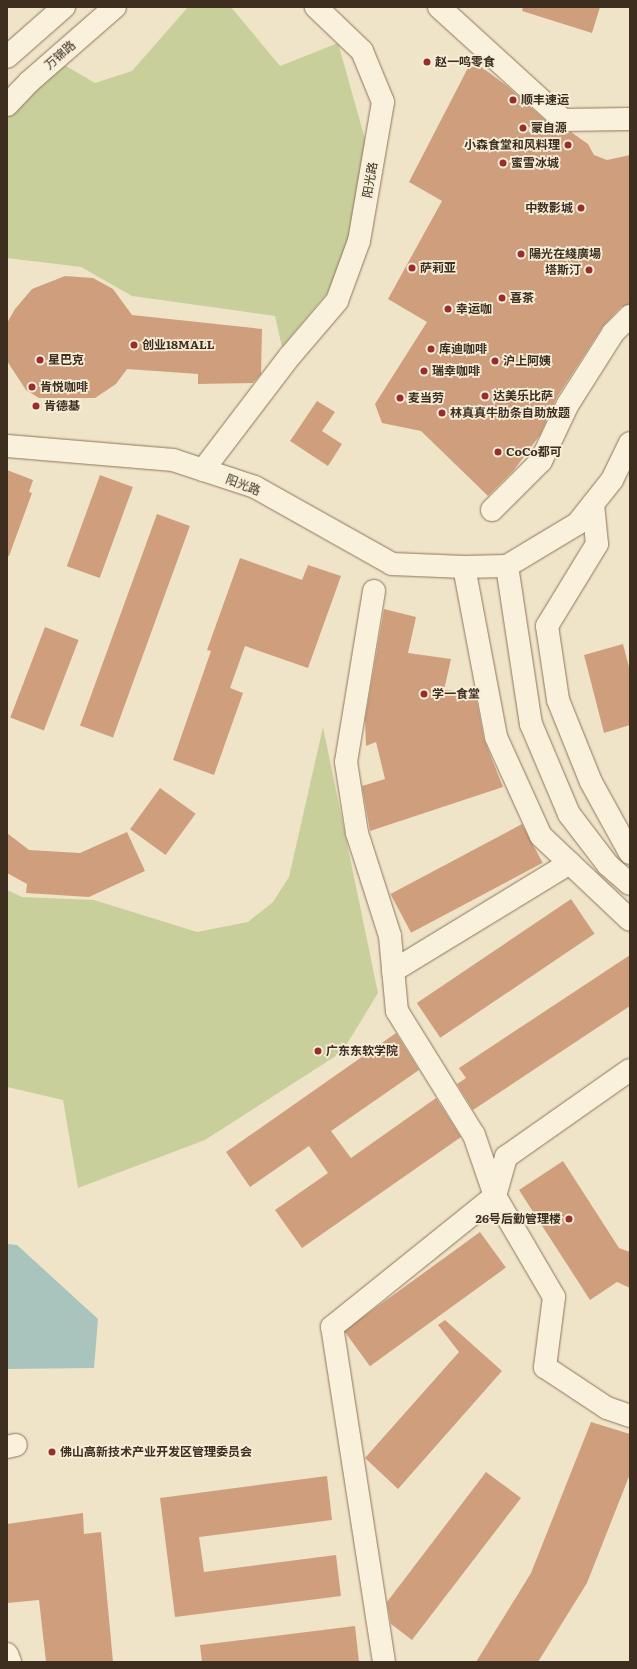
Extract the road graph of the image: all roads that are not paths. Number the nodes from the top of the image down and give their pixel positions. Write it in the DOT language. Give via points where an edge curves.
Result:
graph roads {
  1 [pos="64,7"];
  2 [pos="115,7"];
  3 [pos="316,7"];
  4 [pos="439,7"];
  5 [pos="7,57"];
  6 [pos="7,105"];
  7 [pos="630,119"];
  8 [pos="630,316"];
  9 [pos="630,443"];
  10 [pos="7,446"];
  11 [pos="203,470"];
  12 [pos="593,504"];
  13 [pos="492,510"];
  14 [pos="507,566"];
  15 [pos="464,567"];
  16 [pos="374,591"];
  17 [pos="629,852"];
  18 [pos="570,863"];
  19 [pos="630,884"];
  20 [pos="630,920"];
  21 [pos="393,971"];
  22 [pos="630,1070"];
  23 [pos="495,1196"];
  24 [pos="630,1416"];
  25 [pos="7,1654"];
  26 [pos="10,1662"];
  27 [pos="384,1662"];
  1 -- 5 [label="street"];
  2 -- 6 [label="street, 万锦路" via="29,82"];
  3 -- 11 [label="street, 阳光路" via="362,51 383,102 360,240 337,301 290,356"];
  4 -- 7 [label="street" via="563,120"];
  8 -- 13 [label="street" via="613,333 568,404 541,461"];
  9 -- 12 [label="street" via="612,480"];
  10 -- 11 [label="street, 阳光路" via="173,460"];
  11 -- 15 [label="street, 阳光路" via="255,487 392,564"];
  12 -- 14 [label="street" via="577,524"];
  12 -- 17 [label="street" via="597,544 547,626 558,700 591,782"];
  14 -- 15 [label="street, 阳光路"];
  14 -- 19 [label="street" via="531,724 569,814 608,865"];
  15 -- 18 [label="street" via="496,737 541,836"];
  16 -- 21 [label="street" via="346,762 356,833 390,936"];
  18 -- 20 [label="street"];
  18 -- 21 [label="street"];
  21 -- 23 [label="street" via="397,1011 474,1135"];
  22 -- 23 [label="street" via="506,1157"];
  23 -- 24 [label="street" via="554,1297 545,1367 607,1408"];
  23 -- 27 [label="street" via="332,1327"];
  25 -- 26 [label="street"];
}
